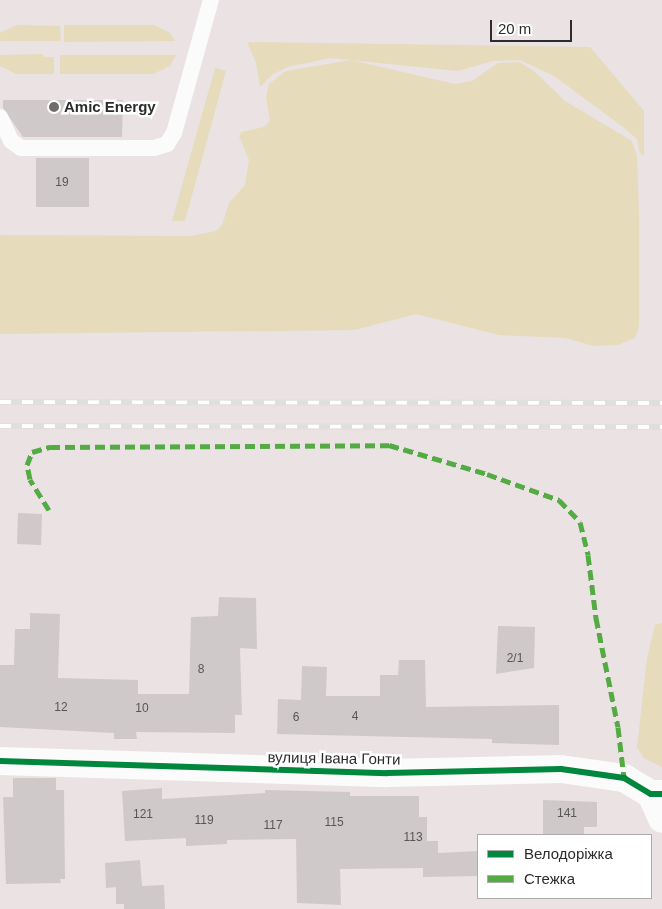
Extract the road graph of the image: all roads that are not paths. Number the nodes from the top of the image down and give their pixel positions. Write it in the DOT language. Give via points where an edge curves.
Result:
graph roads {
  1 [pos="211,0"];
  2 [pos="0,117"];
  3 [pos="0,761"];
  4 [pos="656,794"];
  5 [pos="662,819"];
  1 -- 2 [label="lane" via="174,133 167,144 154,148 21,148 11,141"];
  3 -- 4 [label="street, вулиця Івана Гонти" via="387,773 561,769 624,778"];
  4 -- 5 [label="street"];
}
